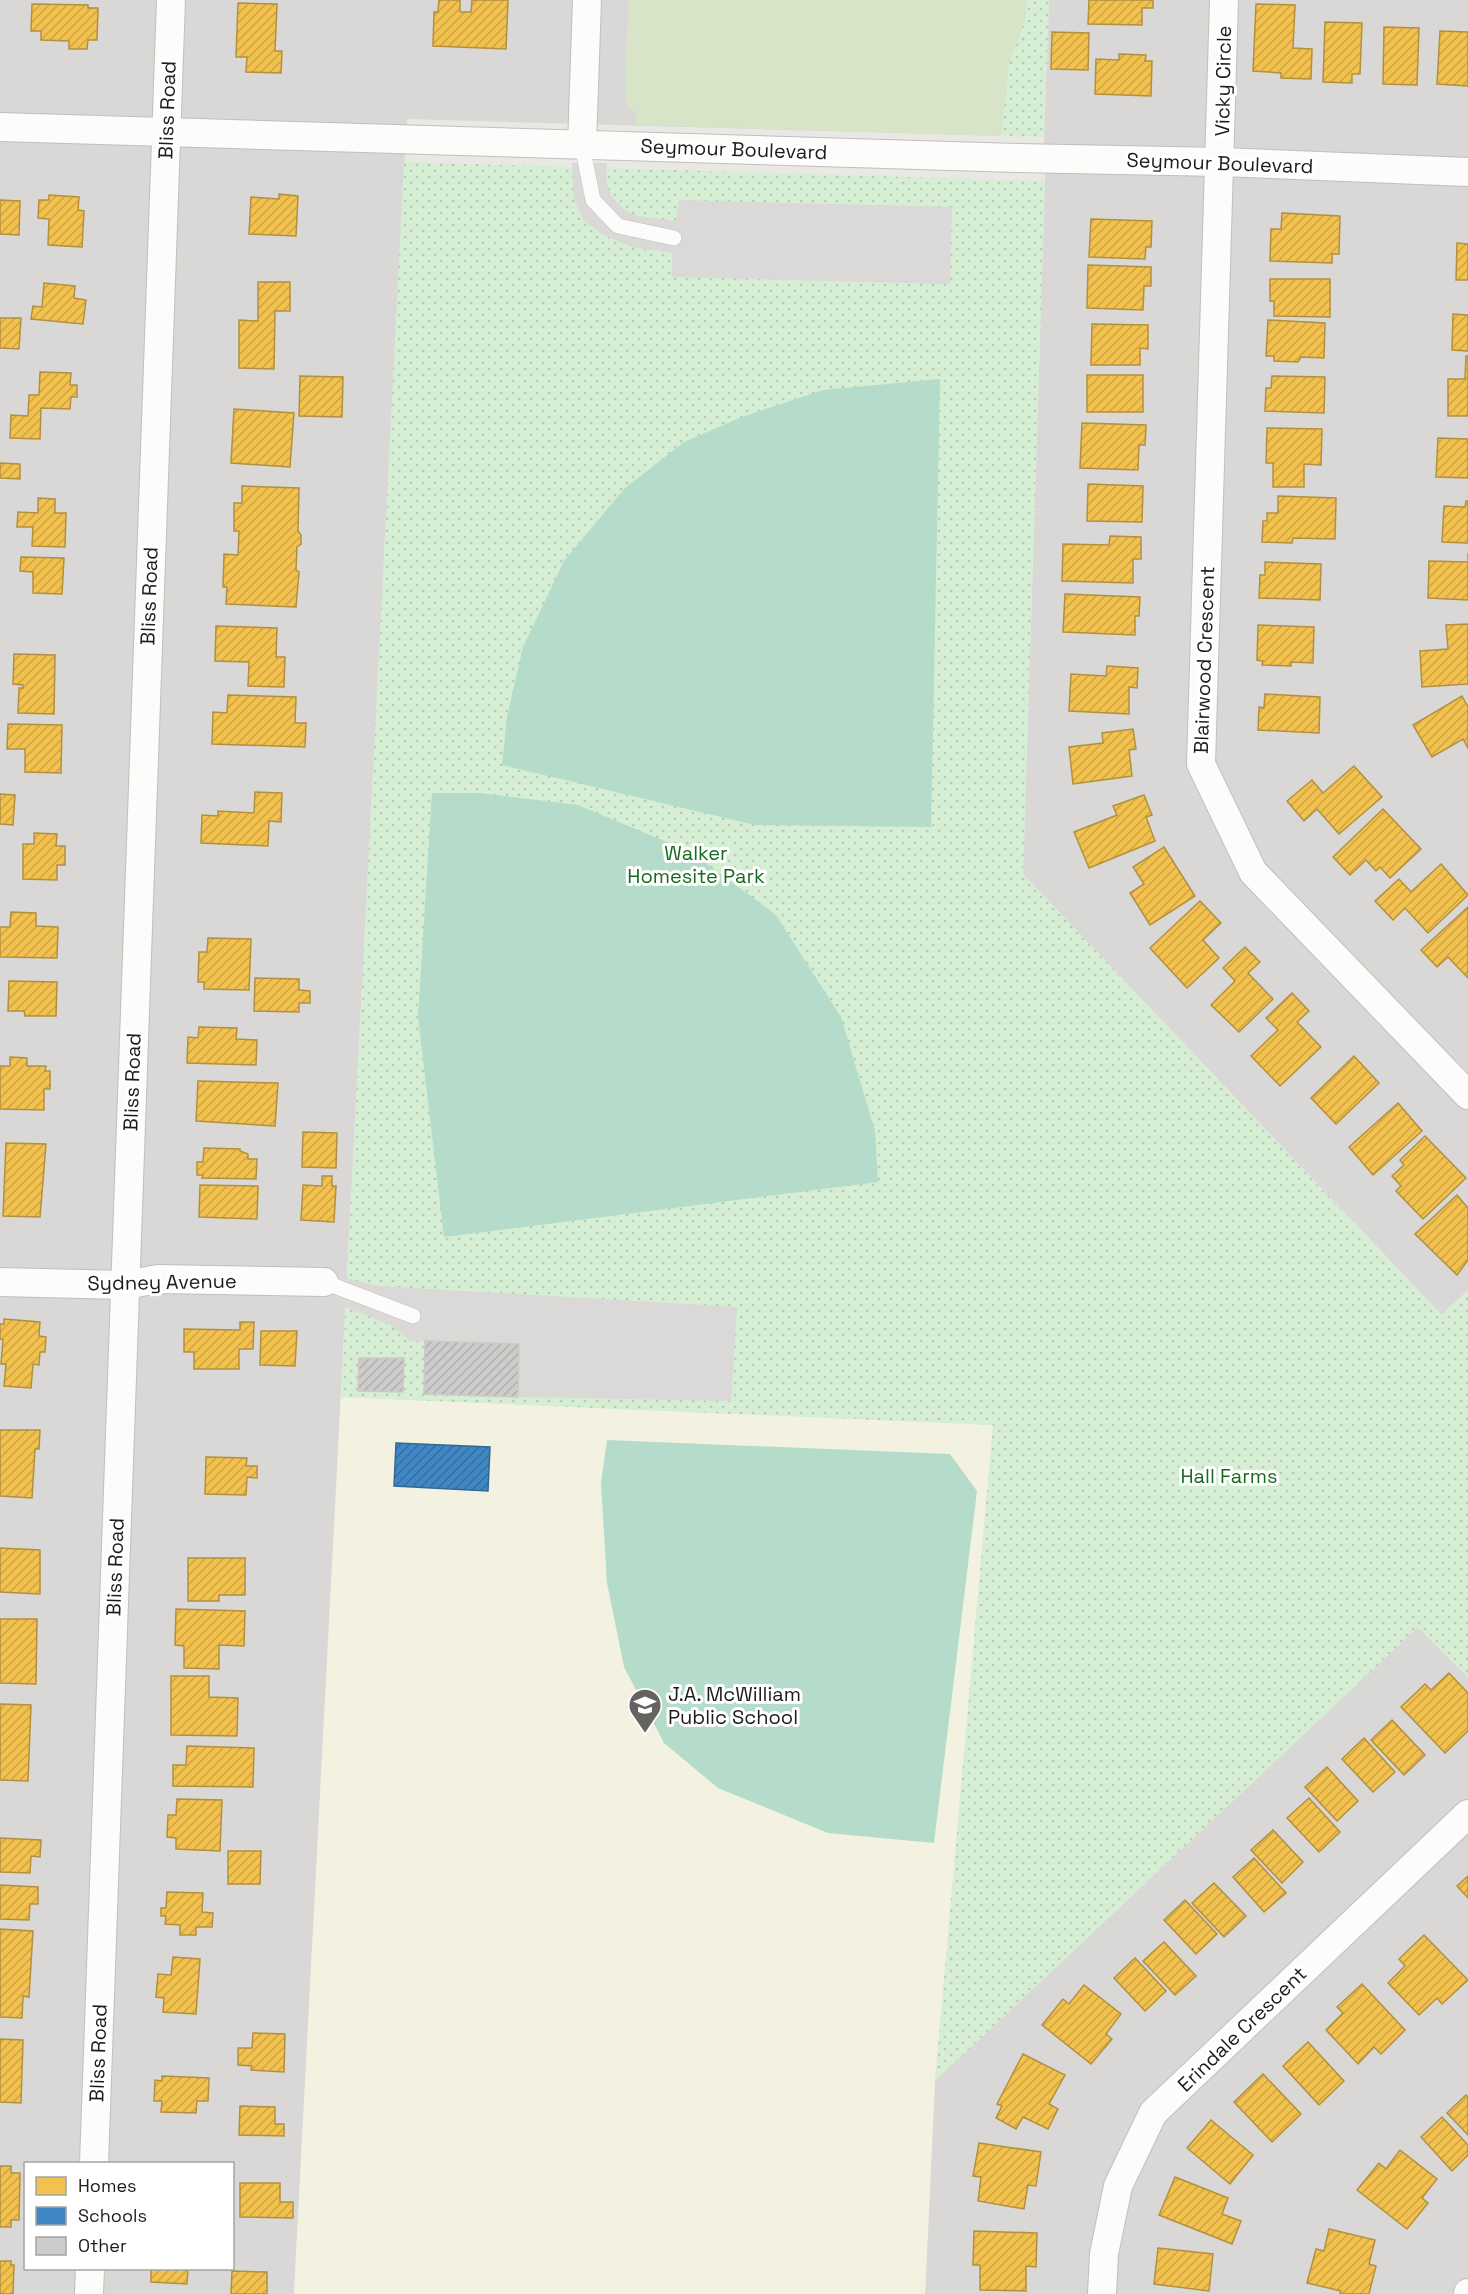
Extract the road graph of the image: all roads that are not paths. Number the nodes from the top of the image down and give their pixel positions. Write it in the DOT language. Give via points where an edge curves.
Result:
graph roads {
  1 [pos="171,0"];
  2 [pos="587,0"];
  3 [pos="1224,0"];
  4 [pos="0,127"];
  5 [pos="166,132"];
  6 [pos="582,145"];
  7 [pos="1221,162"];
  8 [pos="1468,172"];
  9 [pos="674,238"];
  10 [pos="1468,1095"];
  11 [pos="0,1282"];
  12 [pos="324,1282"];
  13 [pos="125,1286"];
  14 [pos="412,1316"];
  15 [pos="1468,1814"];
  16 [pos="94,2162"];
  17 [pos="90,2270"];
  18 [pos="89,2294"];
  19 [pos="1102,2294"];
  1 -- 5 [label="street, Bliss Road"];
  2 -- 6 [label="street"];
  3 -- 7 [label="street, Vicky Circle"];
  4 -- 5 [label="street, Seymour Boulevard"];
  5 -- 6 [label="street, Seymour Boulevard"];
  5 -- 13 [label="street, Bliss Road"];
  6 -- 7 [label="street, Seymour Boulevard"];
  6 -- 9 [label="lane" via="593,200 618,226"];
  7 -- 8 [label="street, Seymour Boulevard"];
  7 -- 10 [label="street, Blairwood Crescent" via="1201,764 1253,872"];
  11 -- 13 [label="street, Sydney Avenue"];
  12 -- 13 [label="street, Sydney Avenue" via="158,1279"];
  12 -- 14 [label="lane"];
  13 -- 16 [label="street, Bliss Road"];
  15 -- 19 [label="street, Erindale Crescent" via="1153,2113 1118,2186 1104,2254"];
  17 -- 18 [label="street"];
}
